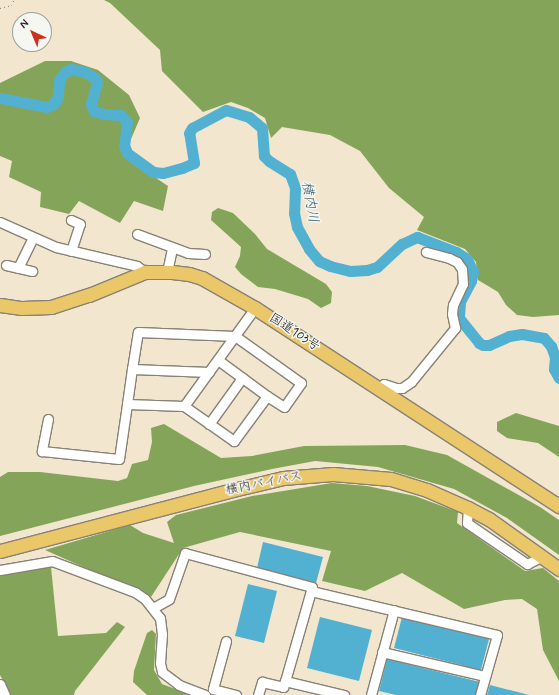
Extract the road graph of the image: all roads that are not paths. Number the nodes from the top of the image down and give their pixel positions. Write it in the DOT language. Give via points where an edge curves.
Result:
graph roads {
  1 [pos="71,220"];
  2 [pos="1,224"];
  3 [pos="137,234"];
  4 [pos="33,237"];
  5 [pos="172,248"];
  6 [pos="71,251"];
  7 [pos="426,252"];
  8 [pos="205,254"];
  9 [pos="6,265"];
  10 [pos="18,268"];
  11 [pos="32,271"];
  12 [pos="145,272"];
  13 [pos="167,272"];
  14 [pos="0,305"];
  15 [pos="255,308"];
  16 [pos="235,336"];
  17 [pos="218,360"];
  18 [pos="132,369"];
  19 [pos="209,372"];
  20 [pos="242,378"];
  21 [pos="378,388"];
  22 [pos="267,396"];
  23 [pos="127,404"];
  24 [pos="184,406"];
  25 [pos="48,419"];
  26 [pos="209,424"];
  27 [pos="559,506"];
  28 [pos="0,551"];
  29 [pos="559,569"];
  30 [pos="0,570"];
  31 [pos="311,590"];
  32 [pos="153,608"];
  33 [pos="394,610"];
  34 [pos="226,641"];
  35 [pos="382,652"];
  36 [pos="485,676"];
  37 [pos="285,681"];
  38 [pos="0,684"];
  39 [pos="5,695"];
  40 [pos="205,695"];
  41 [pos="236,695"];
  42 [pos="258,695"];
  43 [pos="344,695"];
  44 [pos="371,695"];
  45 [pos="480,695"];
  1 -- 6 [label="street" via="80,224"];
  2 -- 4 [label="street"];
  3 -- 5 [label="street"];
  4 -- 6 [label="street"];
  4 -- 10 [label="street"];
  5 -- 8 [label="street"];
  5 -- 13 [label="street"];
  6 -- 12 [label="street" via="137,266"];
  7 -- 21 [label="street" via="449,258 457,262 462,269 464,284 452,314 455,328 410,382 402,388 384,384"];
  9 -- 10 [label="street"];
  10 -- 11 [label="street"];
  12 -- 13 [label="highway, 国道103号"];
  12 -- 14 [label="highway, 国道103号" via="51,307 22,308"];
  13 -- 15 [label="highway, 国道103号" via="202,278"];
  15 -- 16 [label="street"];
  15 -- 21 [label="highway, 国道103号"];
  16 -- 17 [label="street"];
  16 -- 18 [label="street" via="138,332"];
  16 -- 22 [label="street" via="301,383 284,407"];
  17 -- 19 [label="street"];
  17 -- 20 [label="street"];
  18 -- 19 [label="street"];
  18 -- 23 [label="street"];
  19 -- 24 [label="street"];
  20 -- 22 [label="street"];
  20 -- 26 [label="street"];
  21 -- 27 [label="highway, 国道103号"];
  22 -- 26 [label="street" via="234,441"];
  23 -- 24 [label="street"];
  23 -- 25 [label="street" via="119,459 42,451"];
  24 -- 26 [label="street"];
  28 -- 29 [label="highway, 横内バイパス" via="283,478 308,475 363,475 391,479 427,490 468,508 500,527"];
  30 -- 32 [label="street" via="52,561 135,592"];
  31 -- 32 [label="street" via="312,587 185,553 169,599"];
  31 -- 33 [label="street"];
  31 -- 37 [label="street"];
  32 -- 40 [label="street" via="160,618 162,672 179,685"];
  33 -- 35 [label="street"];
  33 -- 36 [label="street" via="497,635"];
  34 -- 41 [label="street" via="213,689"];
  35 -- 36 [label="street"];
  35 -- 44 [label="street"];
  36 -- 45 [label="street"];
  37 -- 42 [label="street" via="283,687 262,682"];
  37 -- 43 [label="street"];
  38 -- 39 [label="street"];
}
